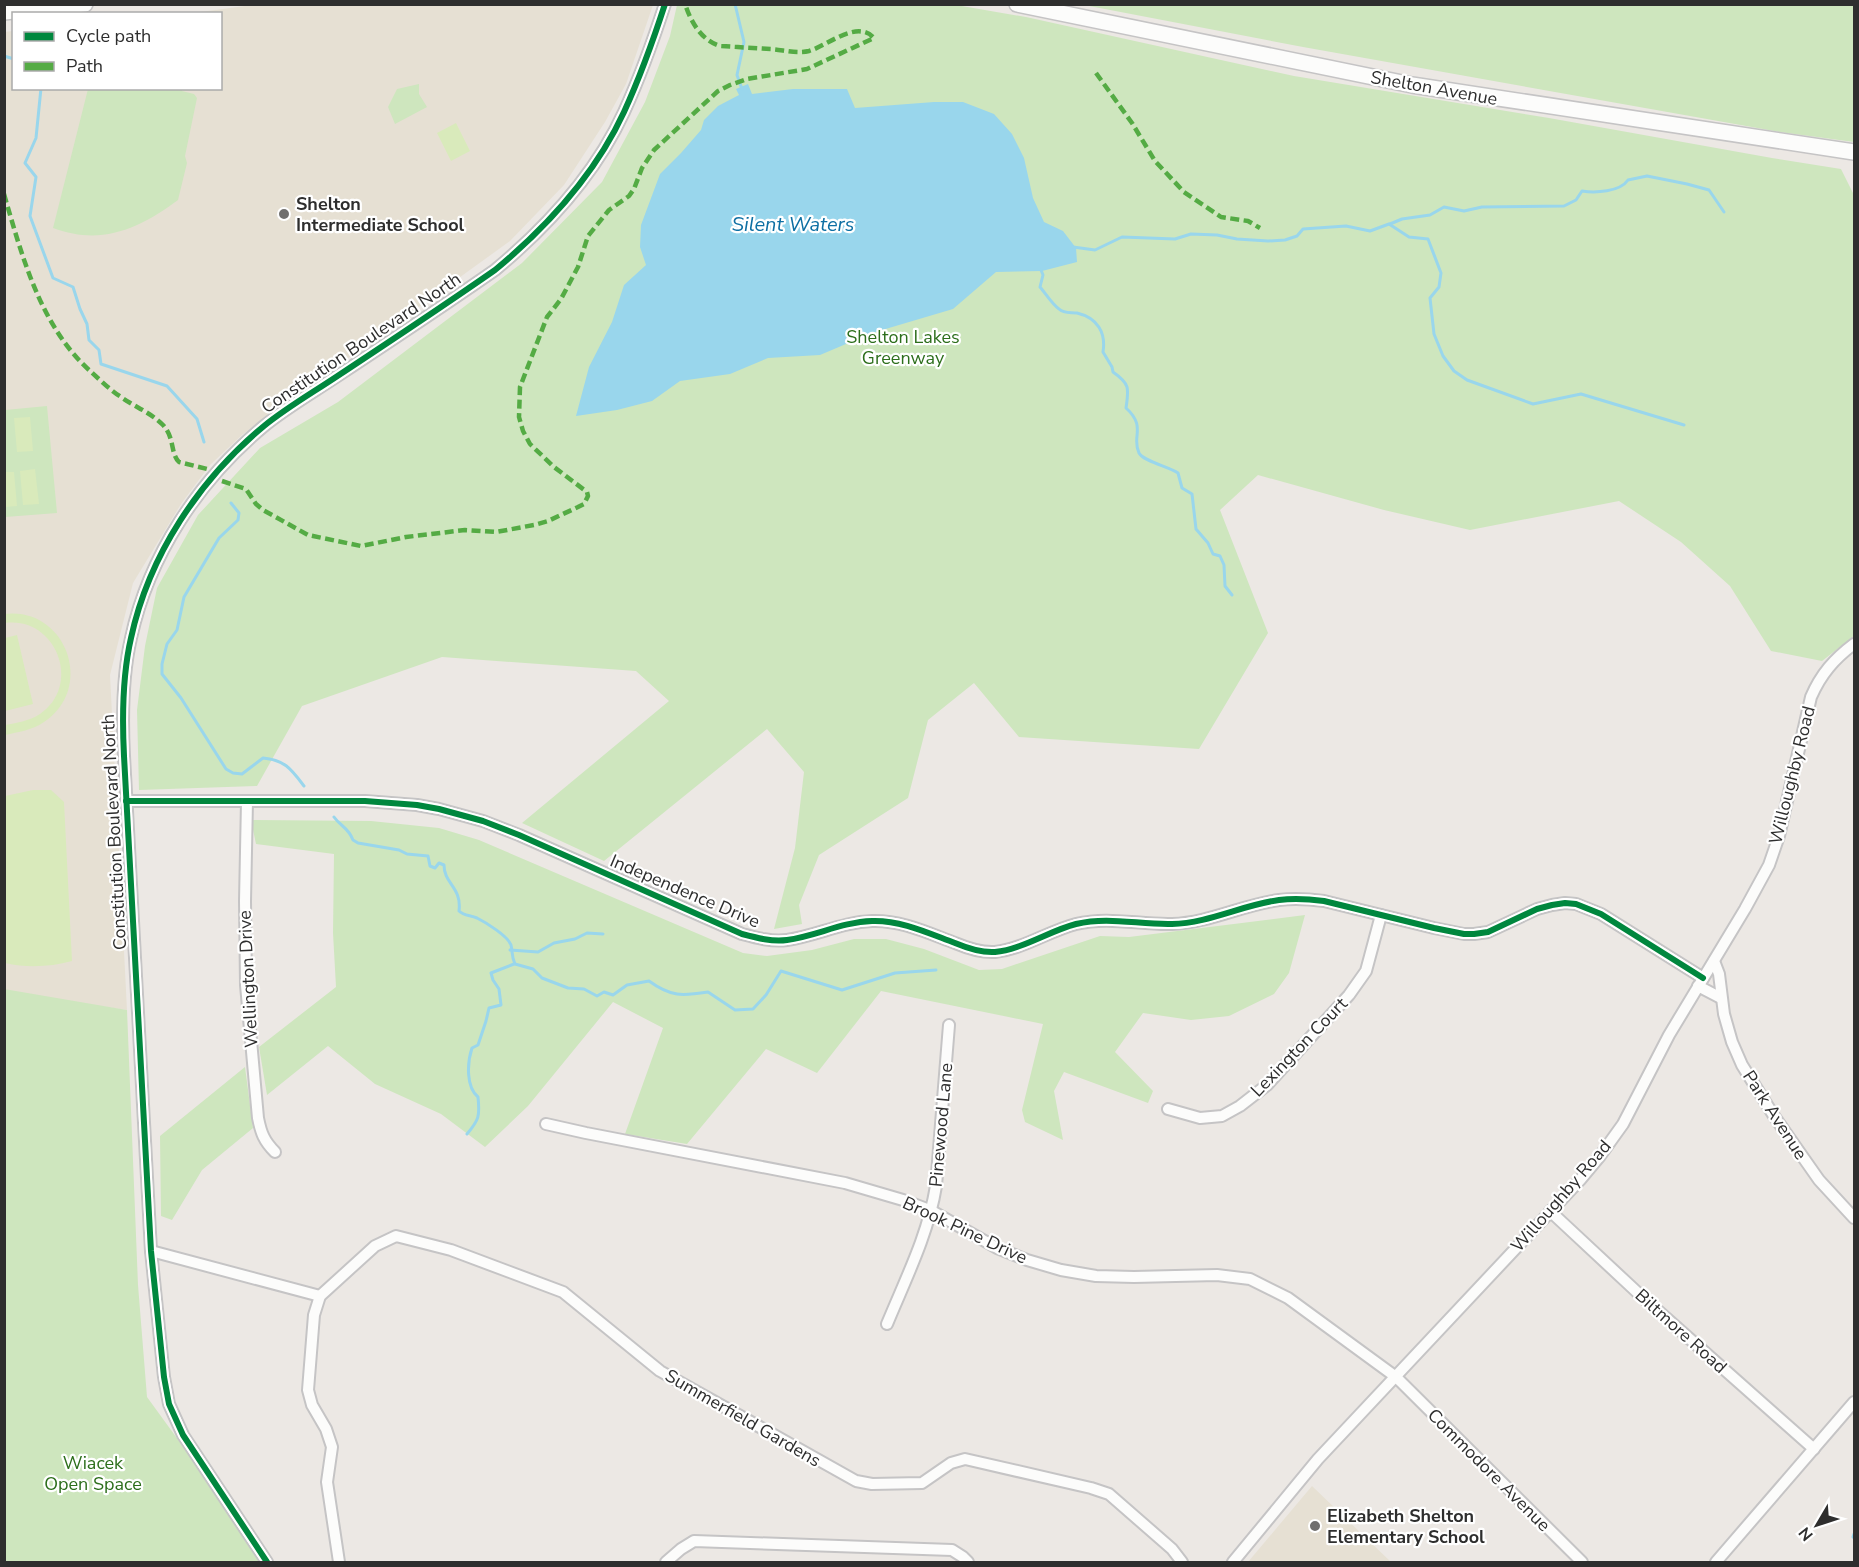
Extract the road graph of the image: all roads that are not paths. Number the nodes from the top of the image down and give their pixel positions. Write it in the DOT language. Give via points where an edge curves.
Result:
graph roads {
  1 [pos="85,4"];
  2 [pos="665,4"];
  3 [pos="1017,4"];
  4 [pos="4,12"];
  5 [pos="1854,152"];
  6 [pos="1854,644"];
  7 [pos="126,801"];
  8 [pos="247,801"];
  9 [pos="1381,915"];
  10 [pos="1714,961"];
  11 [pos="1700,982"];
  12 [pos="1721,998"];
  13 [pos="949,1025"];
  14 [pos="1168,1109"];
  15 [pos="546,1124"];
  16 [pos="275,1152"];
  17 [pos="932,1211"];
  18 [pos="1550,1211"];
  19 [pos="1854,1218"];
  20 [pos="151,1251"];
  21 [pos="320,1296"];
  22 [pos="887,1323"];
  23 [pos="1396,1377"];
  24 [pos="1854,1402"];
  25 [pos="1814,1449"];
  26 [pos="267,1563"];
  27 [pos="339,1563"];
  28 [pos="666,1563"];
  29 [pos="969,1563"];
  30 [pos="1182,1563"];
  31 [pos="1233,1563"];
  32 [pos="1582,1563"];
  33 [pos="1716,1563"];
  1 -- 4 [label="main road"];
  2 -- 7 [label="street, Constitution Boulevard North" via="644,64 611,137 580,185 541,229 495,270 266,425 223,464 182,518 154,570 131,639 122,723"];
  3 -- 5 [label="main road, Shelton Avenue" via="1412,85"];
  6 -- 10 [label="street, Willoughby Road" via="1829,666 1816,686 1769,865"];
  7 -- 8 [label="street, Independence Drive"];
  7 -- 20 [label="street, Constitution Boulevard North"];
  8 -- 9 [label="street, Independence Drive" via="365,801 417,805 461,815 519,836 742,934 771,940 879,921 992,952 1095,920 1171,924 1278,900 1324,901"];
  8 -- 16 [label="street, Wellington Drive" via="246,986 258,1118 261,1134"];
  9 -- 11 [label="street, Independence Drive" via="1474,934 1501,927 1537,909 1576,904 1601,914"];
  9 -- 14 [label="street, Lexington Court" via="1366,971 1267,1085 1222,1116 1200,1118"];
  10 -- 11 [label="street, Willoughby Road"];
  10 -- 12 [label="street, Park Avenue"];
  11 -- 12 [label="street"];
  11 -- 18 [label="street, Willoughby Road" via="1623,1124"];
  12 -- 19 [label="street, Park Avenue" via="1732,1042 1751,1081 1819,1180"];
  13 -- 17 [label="street, Pinewood Lane"];
  15 -- 17 [label="street, Brook Pine Drive" via="845,1183"];
  17 -- 22 [label="street, Pinewood Lane"];
  17 -- 23 [label="street, Brook Pine Drive" via="998,1248 1061,1270 1096,1276 1217,1275 1251,1279 1288,1298"];
  18 -- 23 [label="street, Willoughby Road"];
  18 -- 25 [label="street, Biltmore Road"];
  20 -- 21 [label="street"];
  20 -- 26 [label="street, Constitution Boulevard North" via="169,1404 183,1435"];
  21 -- 27 [label="street" via="314,1315 308,1390 332,1447 327,1482"];
  21 -- 30 [label="street, Summerfield Gardens" via="375,1246 396,1236 451,1250 563,1292 660,1371 856,1481 922,1483 951,1463 965,1459 1091,1488 1109,1494 1172,1549"];
  23 -- 31 [label="street, Willoughby Road" via="1318,1459"];
  23 -- 32 [label="street, Commodore Avenue"];
  24 -- 25 [label="street"];
  25 -- 33 [label="street"];
  28 -- 29 [label="street" via="694,1541 952,1550"];
}
